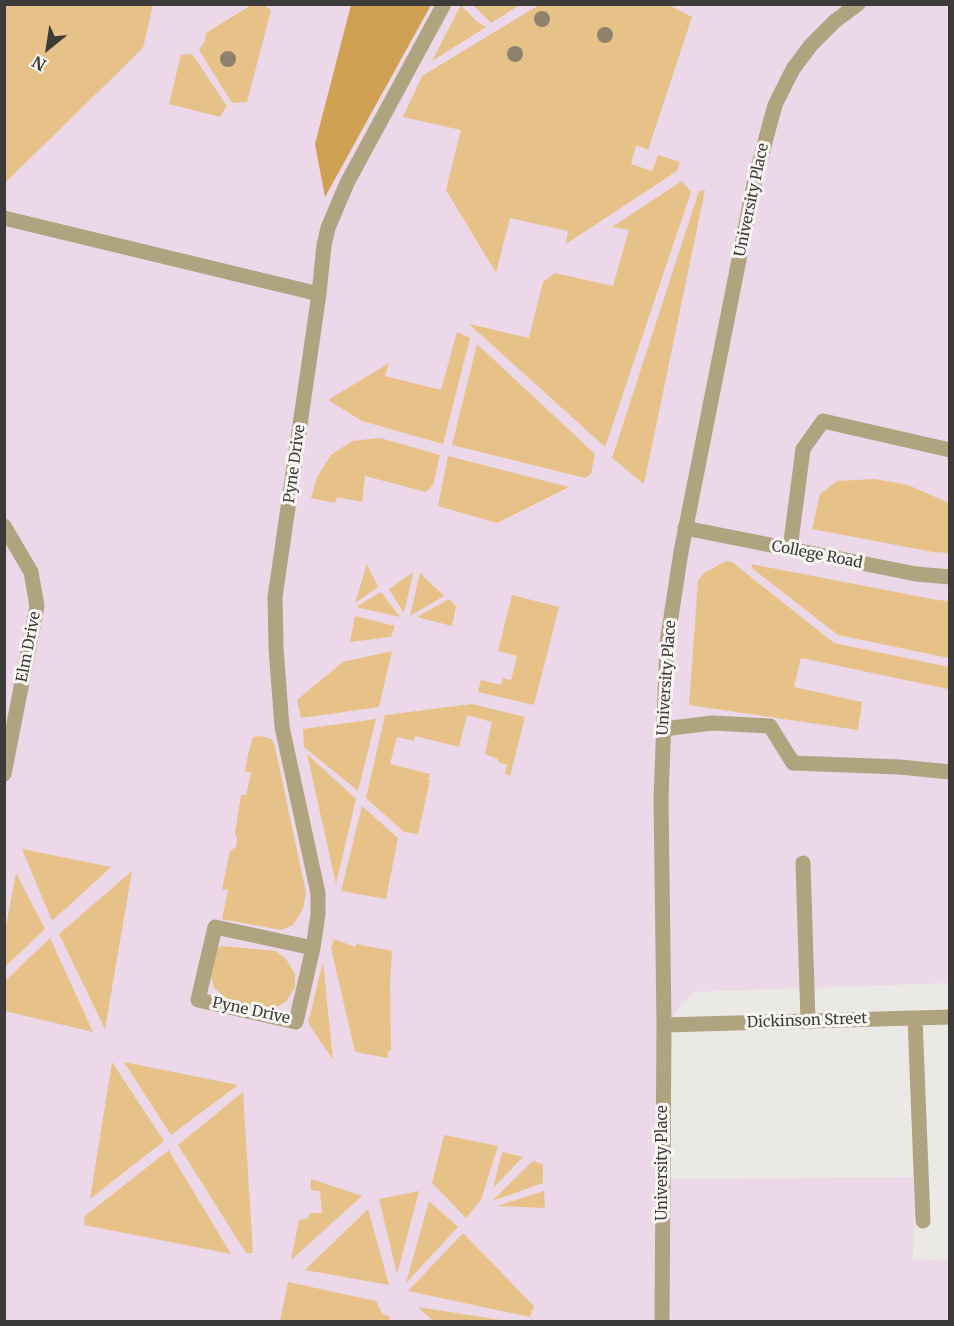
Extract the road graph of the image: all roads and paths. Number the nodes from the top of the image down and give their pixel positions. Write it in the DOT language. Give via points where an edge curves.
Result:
graph roads {
  1 [pos="444,4"];
  2 [pos="858,4"];
  3 [pos="4,218"];
  4 [pos="319,294"];
  5 [pos="950,450"];
  6 [pos="4,526"];
  7 [pos="685,528"];
  8 [pos="790,549"];
  9 [pos="950,577"];
  10 [pos="664,729"];
  11 [pos="950,772"];
  12 [pos="4,774"];
  13 [pos="804,863"];
  14 [pos="313,948"];
  15 [pos="950,1017"];
  16 [pos="915,1018"];
  17 [pos="808,1021"];
  18 [pos="664,1025"];
  19 [pos="923,1221"];
  20 [pos="662,1322"];
  1 -- 4 [label="street, Pyne Drive" via="336,207 324,245"];
  2 -- 7 [label="street, University Place" via="811,45 793,69 775,105 755,179"];
  3 -- 4 [label="street"];
  4 -- 14 [label="street, Pyne Drive" via="275,597 282,727 318,893"];
  5 -- 8 [label="street" via="823,421 803,449"];
  6 -- 12 [label="street, Elm Drive" via="31,572 38,606"];
  7 -- 8 [label="street, College Road"];
  7 -- 10 [label="street, University Place" via="667,643"];
  8 -- 9 [label="street, College Road"];
  10 -- 11 [label="street" via="712,723 770,726 794,763"];
  10 -- 18 [label="street, University Place"];
  13 -- 17 [label="street"];
  14 -- 14 [label="street, Pyne Drive" via="296,1022 198,1000 215,927"];
  15 -- 16 [label="street, Dickinson Street"];
  16 -- 17 [label="street, Dickinson Street"];
  16 -- 19 [label="street"];
  17 -- 18 [label="street, Dickinson Street"];
  18 -- 20 [label="street, University Place"];
}
